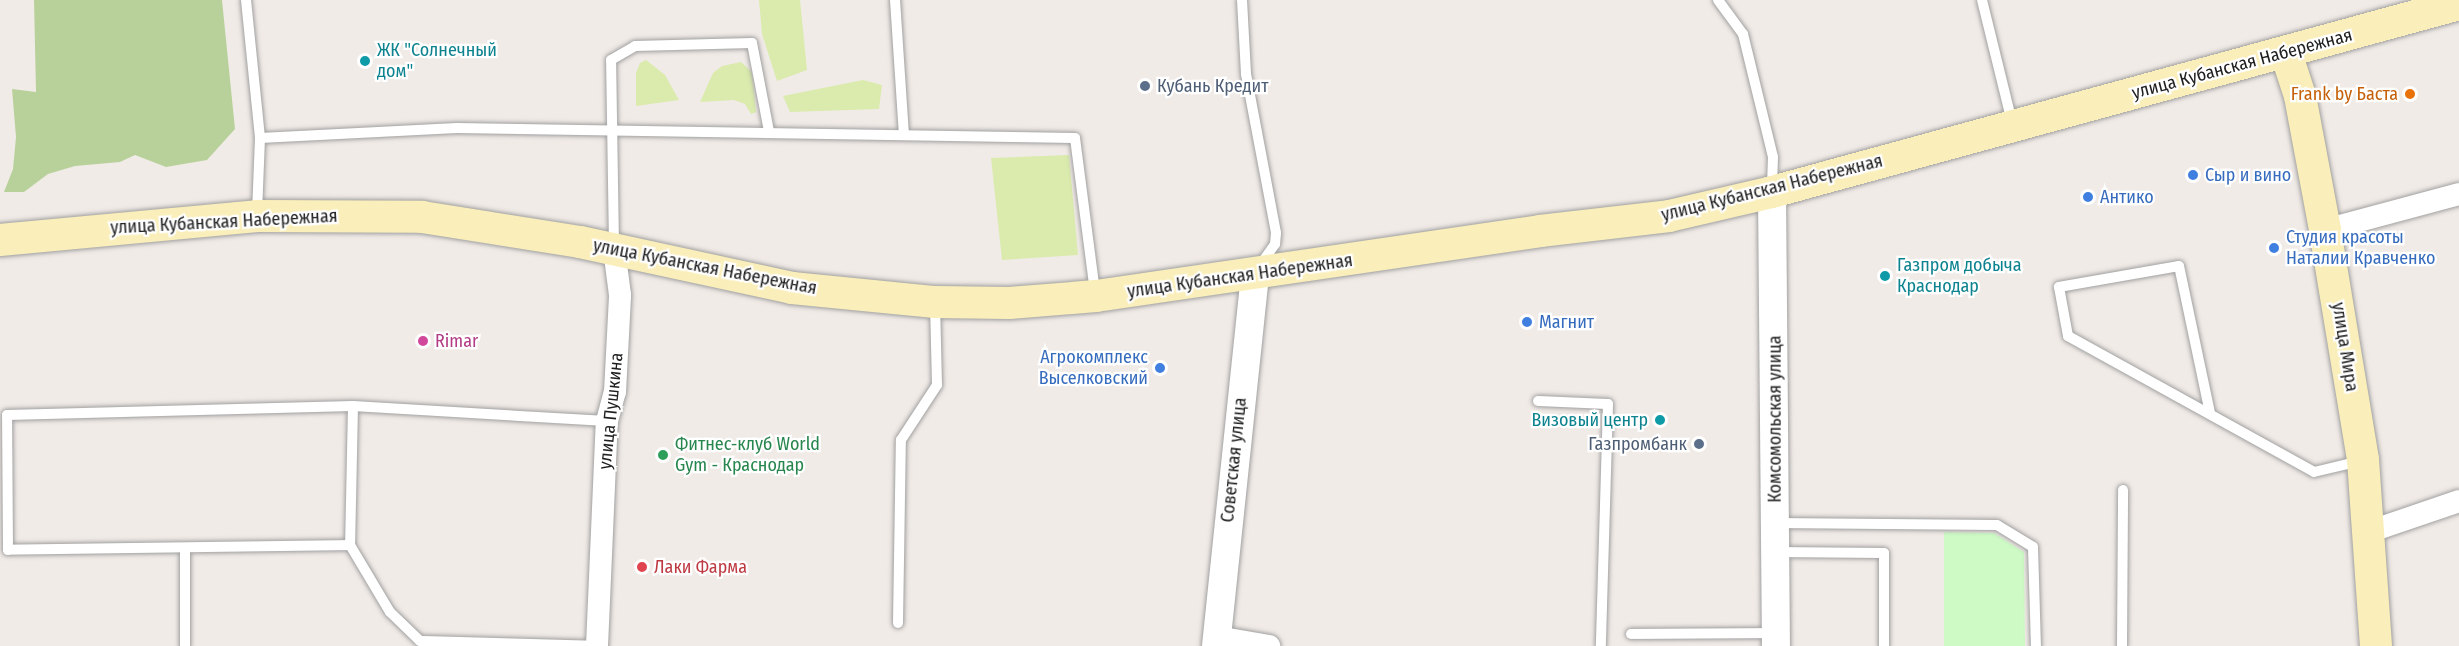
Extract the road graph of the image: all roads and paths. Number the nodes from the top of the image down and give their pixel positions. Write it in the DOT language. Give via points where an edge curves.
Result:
graph roads {
  1 [pos="246,0"];
  2 [pos="895,0"];
  3 [pos="1242,0"];
  4 [pos="1718,0"];
  5 [pos="1982,0"];
  6 [pos="2459,4"];
  7 [pos="2286,52"];
  8 [pos="2013,125"];
  9 [pos="610,131"];
  10 [pos="769,131"];
  11 [pos="904,135"];
  12 [pos="260,138"];
  13 [pos="1772,192"];
  14 [pos="2459,194"];
  15 [pos="257,216"];
  16 [pos="2325,230"];
  17 [pos="0,240"];
  18 [pos="614,249"];
  19 [pos="1255,275"];
  20 [pos="1096,296"];
  21 [pos="935,302"];
  22 [pos="1538,401"];
  23 [pos="353,406"];
  24 [pos="2210,413"];
  25 [pos="607,421"];
  26 [pos="2363,460"];
  27 [pos="2123,490"];
  28 [pos="2459,501"];
  29 [pos="1775,523"];
  30 [pos="2371,531"];
  31 [pos="350,545"];
  32 [pos="185,549"];
  33 [pos="1775,552"];
  34 [pos="898,623"];
  35 [pos="1631,634"];
  36 [pos="1776,639"];
  37 [pos="1217,642"];
  38 [pos="185,646"];
  39 [pos="597,646"];
  40 [pos="1269,646"];
  41 [pos="1601,646"];
  42 [pos="1884,646"];
  43 [pos="2036,646"];
  44 [pos="2122,646"];
  45 [pos="2376,646"];
  1 -- 12 [label="lane"];
  2 -- 11 [label="lane"];
  3 -- 19 [label="lane" via="1246,74 1276,233 1275,244 1261,260"];
  4 -- 13 [label="lane" via="1743,34 1773,157"];
  5 -- 8 [label="lane"];
  6 -- 7 [label="main road, улица Кубанская Набережная"];
  7 -- 8 [label="main road, улица Кубанская Набережная"];
  7 -- 16 [label="main road, улица Мира" via="2300,96"];
  8 -- 13 [label="main road, улица Кубанская Набережная"];
  9 -- 10 [label="lane"];
  9 -- 10 [label="lane" via="612,60 635,46 752,43"];
  9 -- 12 [label="lane" via="457,128"];
  9 -- 18 [label="lane"];
  10 -- 11 [label="lane"];
  11 -- 20 [label="lane" via="1075,138"];
  12 -- 15 [label="lane"];
  13 -- 19 [label="main road, улица Кубанская Набережная" via="1669,216 1540,231"];
  13 -- 29 [label="street, Комсомольская улица"];
  14 -- 16 [label="street"];
  15 -- 17 [label="main road, улица Кубанская Набережная"];
  15 -- 18 [label="main road, улица Кубанская Набережная" via="422,217"];
  16 -- 26 [label="main road, улица Мира"];
  18 -- 21 [label="main road, улица Кубанская Набережная" via="792,288"];
  18 -- 25 [label="street, улица Пушкина" via="620,295 615,392"];
  19 -- 20 [label="main road, улица Кубанская Набережная"];
  19 -- 37 [label="street, Советская улица"];
  20 -- 21 [label="main road, улица Кубанская Набережная" via="1010,303"];
  21 -- 34 [label="lane" via="937,385 902,440"];
  22 -- 41 [label="lane" via="1608,404"];
  23 -- 25 [label="lane"];
  23 -- 31 [label="lane"];
  23 -- 32 [label="lane" via="7,415 8,550"];
  24 -- 24 [label="lane" via="2068,336 2059,287 2178,266"];
  24 -- 26 [label="lane" via="2314,472"];
  25 -- 39 [label="street, улица Пушкина"];
  26 -- 30 [label="main road, улица Мира"];
  27 -- 44 [label="lane"];
  28 -- 30 [label="street"];
  29 -- 33 [label="street, Комсомольская улица"];
  29 -- 43 [label="lane" via="1997,525 2033,547"];
  30 -- 45 [label="main road, улица Мира"];
  31 -- 32 [label="lane"];
  31 -- 39 [label="lane" via="390,612 420,641"];
  32 -- 38 [label="lane"];
  33 -- 36 [label="street, Комсомольская улица"];
  33 -- 42 [label="lane" via="1884,553"];
  35 -- 36 [label="lane"];
  37 -- 40 [label="street"];
}
